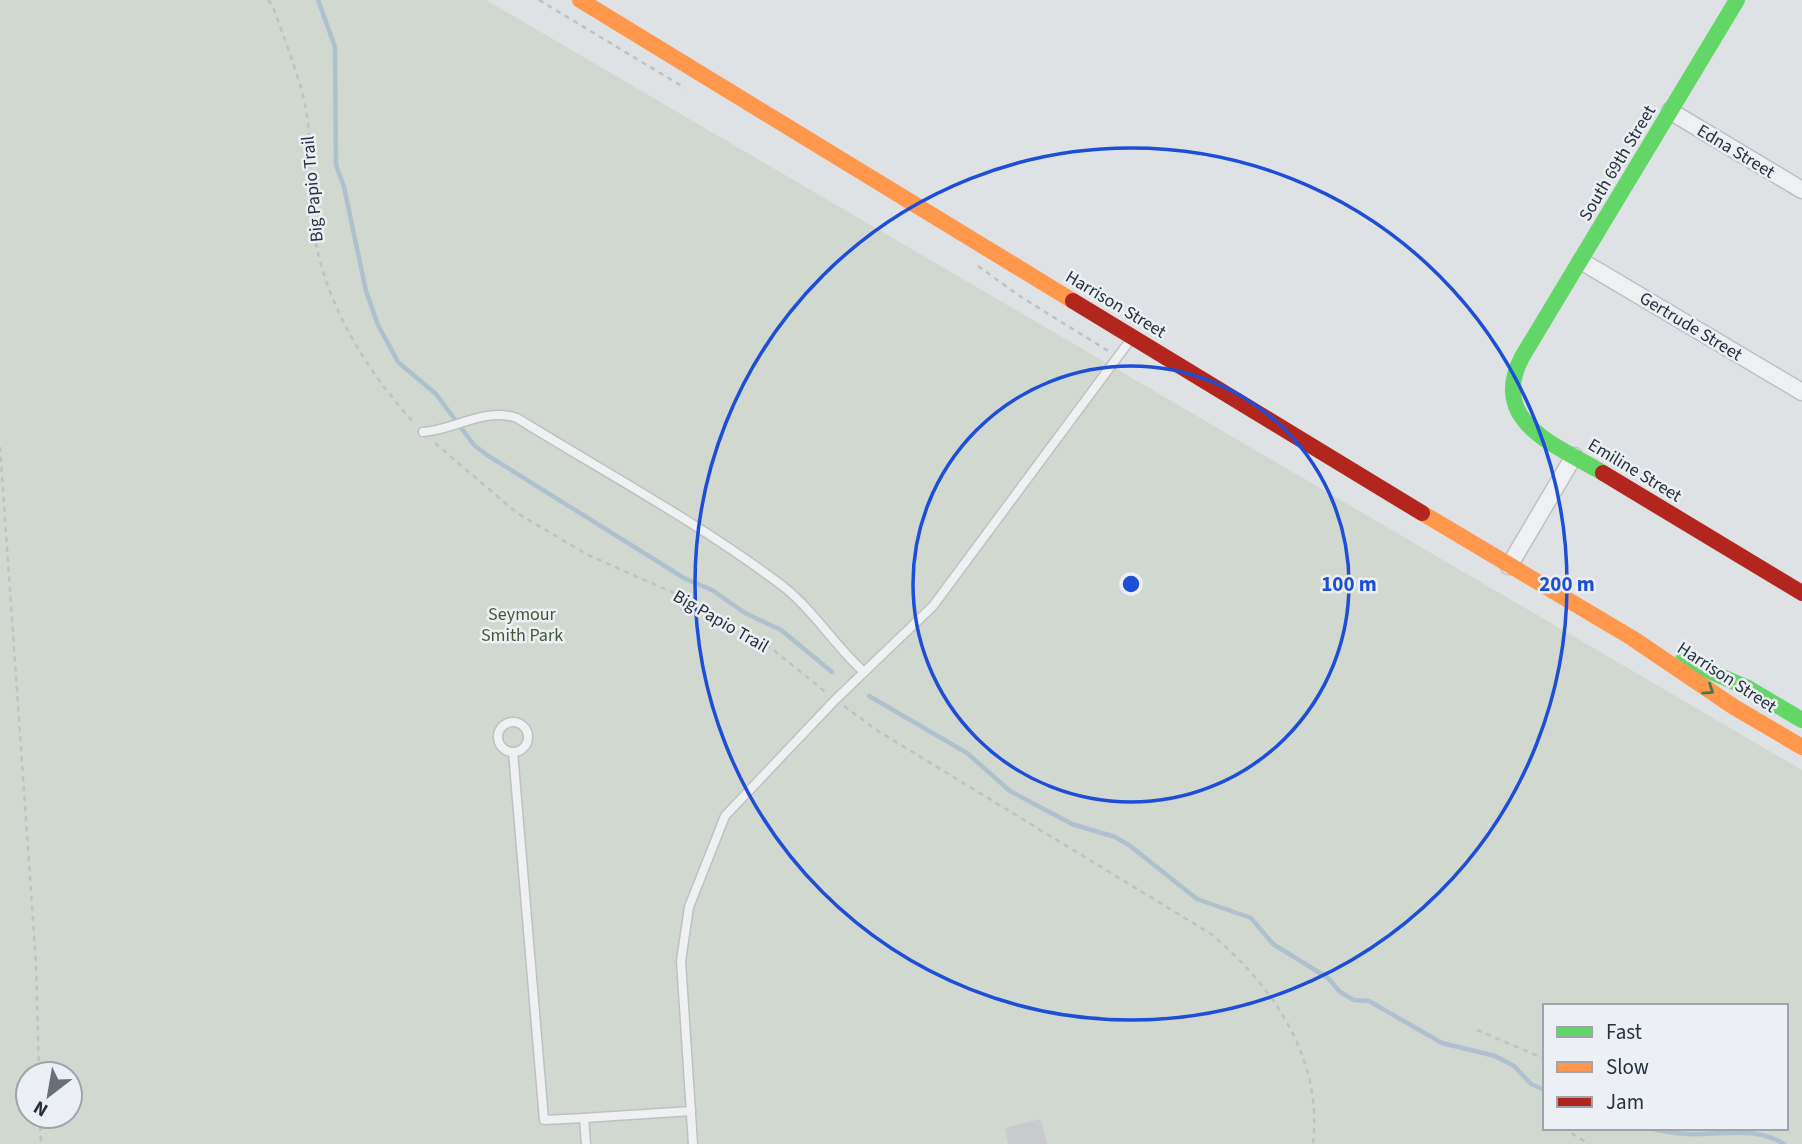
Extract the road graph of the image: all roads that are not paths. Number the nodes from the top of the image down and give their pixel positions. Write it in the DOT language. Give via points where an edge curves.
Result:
graph roads {
  1 [pos="580,0"];
  2 [pos="1737,0"];
  3 [pos="602,5"];
  4 [pos="1670,111"];
  5 [pos="1802,190"];
  6 [pos="1581,261"];
  7 [pos="1132,337"];
  8 [pos="1529,345"];
  9 [pos="1802,392"];
  10 [pos="423,432"];
  11 [pos="1574,456"];
  12 [pos="1509,566"];
  13 [pos="1802,593"];
  14 [pos="1632,638"];
  15 [pos="864,672"];
  16 [pos="1802,720"];
  17 [pos="1802,747"];
  18 [pos="513,752"];
  19 [pos="691,1111"];
  20 [pos="584,1118"];
  21 [pos="586,1144"];
  22 [pos="693,1144"];
  1 -- 3 [label="main road, Harrison Street"];
  2 -- 4 [label="main road, South 69th Street"];
  3 -- 7 [label="main road, Harrison Street"];
  4 -- 5 [label="street, Edna Street"];
  4 -- 6 [label="main road, South 69th Street"];
  6 -- 8 [label="main road, South 69th Street"];
  6 -- 9 [label="street, Gertrude Street"];
  7 -- 12 [label="main road, Harrison Street"];
  7 -- 15 [label="lane" via="933,606"];
  8 -- 11 [label="main road, Emiline Street" via="1512,382 1514,410 1532,430"];
  10 -- 15 [label="lane" via="503,413 529,425 784,588"];
  11 -- 12 [label="street"];
  11 -- 13 [label="main road, Emiline Street"];
  12 -- 14 [label="main road, Harrison Street"];
  14 -- 16 [label="main road, Harrison Street" via="1746,687"];
  14 -- 17 [label="main road, Harrison Street, one-way"];
  15 -- 19 [label="lane" via="725,816 689,906 681,961"];
  18 -- 20 [label="lane" via="544,1120"];
  19 -- 20 [label="lane"];
  19 -- 22 [label="lane"];
  20 -- 21 [label="lane"];
}
